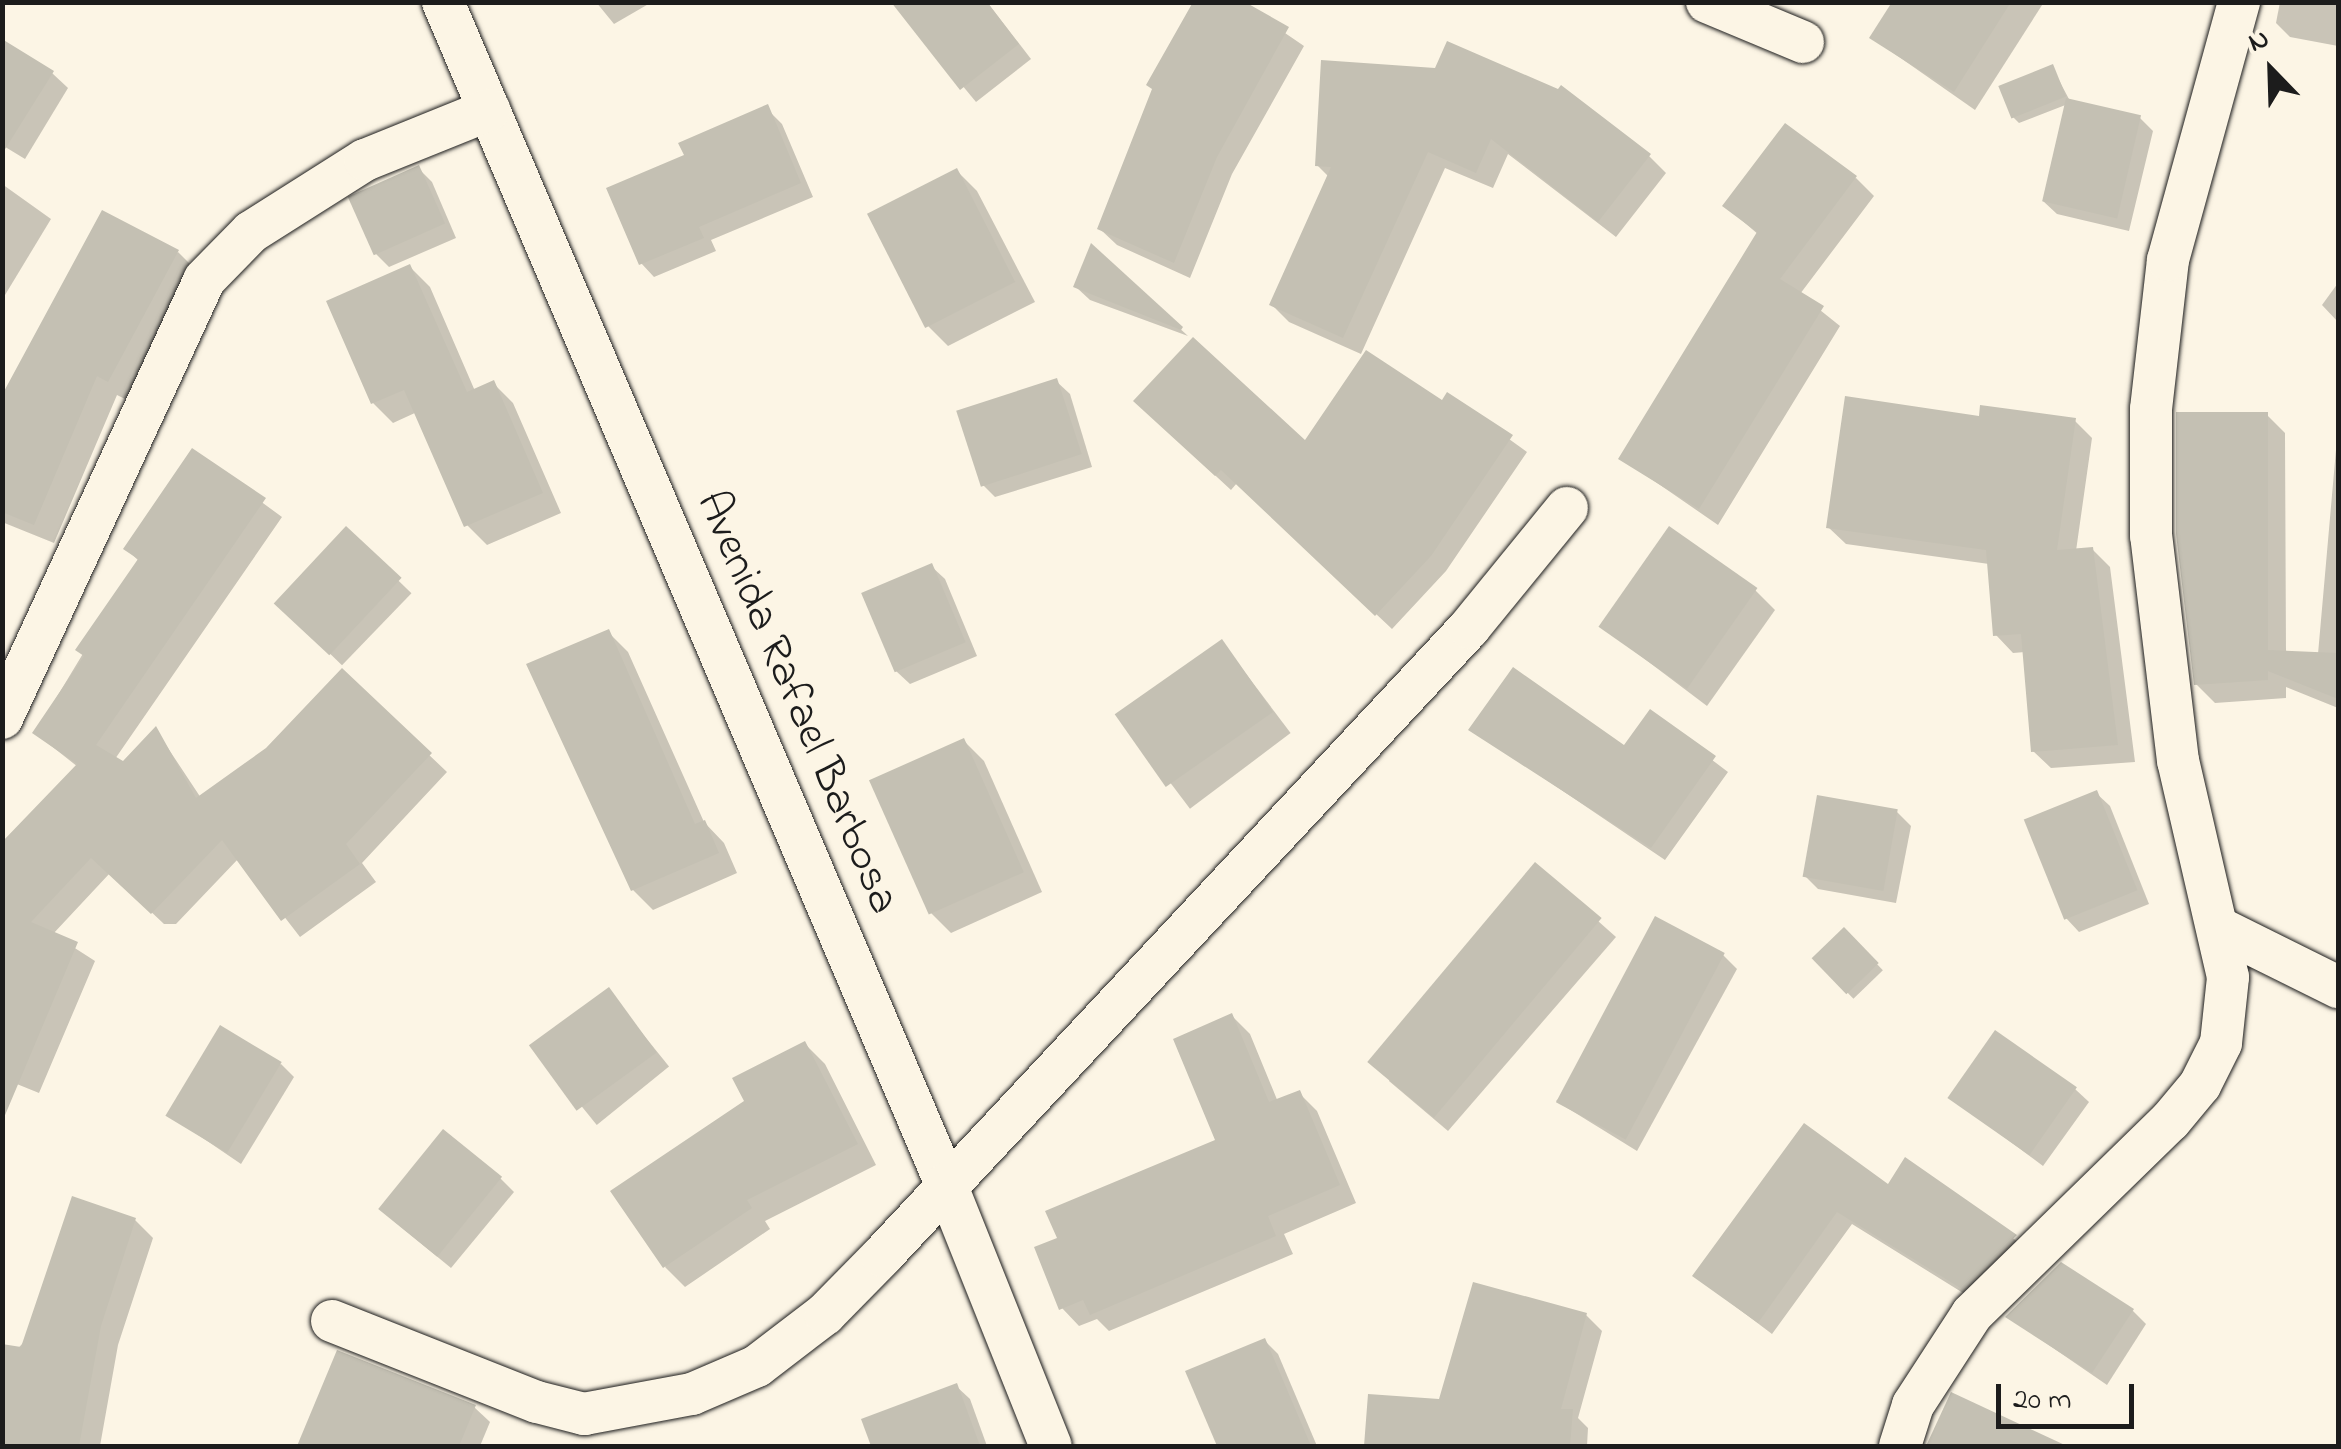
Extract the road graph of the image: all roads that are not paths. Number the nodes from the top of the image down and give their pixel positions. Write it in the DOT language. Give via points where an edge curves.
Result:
graph roads {
  1 [pos="443,2"];
  2 [pos="1707,2"];
  3 [pos="2240,2"];
  4 [pos="1803,42"];
  5 [pos="489,110"];
  6 [pos="1567,508"];
  7 [pos="2,718"];
  8 [pos="2219,928"];
  9 [pos="2338,986"];
  10 [pos="946,1184"];
  11 [pos="332,1321"];
  12 [pos="588,1430"];
  13 [pos="1050,1446"];
  14 [pos="1900,1446"];
  1 -- 5 [label="street, Avenida Rafael Barbosa"];
  2 -- 4 [label="street"];
  3 -- 8 [label="street" via="2168,260 2150,409 2151,536 2178,761"];
  5 -- 7 [label="street" via="365,160 250,232 204,280"];
  5 -- 10 [label="street, Avenida Rafael Barbosa"];
  6 -- 10 [label="street" via="1468,628"];
  8 -- 9 [label="street"];
  8 -- 14 [label="street" via="2228,976 2224,1010 2220,1043 2200,1085 1972,1314 1914,1405"];
  10 -- 12 [label="street" via="826,1314 757,1366"];
  10 -- 13 [label="street, Avenida Rafael Barbosa"];
  11 -- 12 [label="street" via="537,1402"];
}
